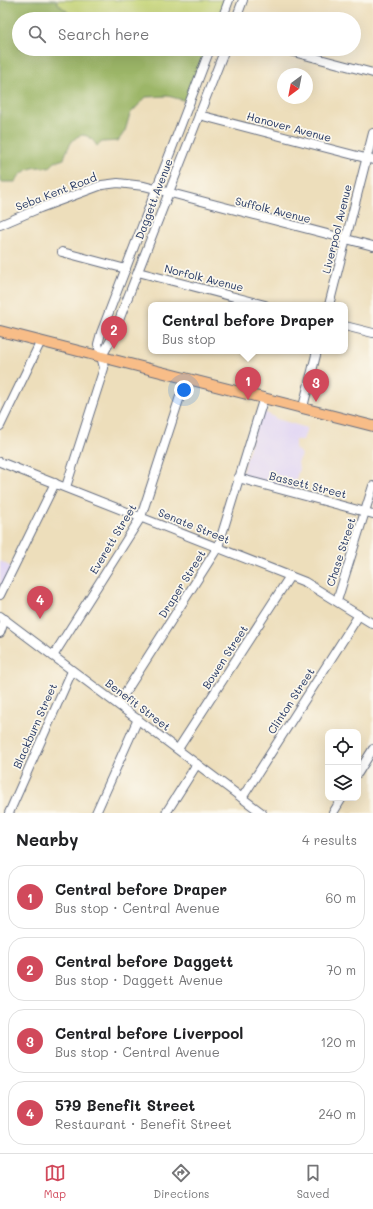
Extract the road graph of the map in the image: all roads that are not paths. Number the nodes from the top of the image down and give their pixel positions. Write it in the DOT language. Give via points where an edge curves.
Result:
graph roads {
  1 [pos="229,0"];
  2 [pos="243,0"];
  3 [pos="225,12"];
  4 [pos="239,12"];
  5 [pos="207,56"];
  6 [pos="222,56"];
  7 [pos="309,56"];
  8 [pos="373,73"];
  9 [pos="199,115"];
  10 [pos="373,133"];
  11 [pos="369,159"];
  12 [pos="156,190"];
  13 [pos="168,194"];
  14 [pos="0,225"];
  15 [pos="346,239"];
  16 [pos="373,246"];
  17 [pos="62,252"];
  18 [pos="126,269"];
  19 [pos="138,272"];
  20 [pos="253,302"];
  21 [pos="330,302"];
  22 [pos="348,327"];
  23 [pos="0,331"];
  24 [pos="373,333"];
  25 [pos="40,341"];
  26 [pos="317,354"];
  27 [pos="102,356"];
  28 [pos="186,378"];
  29 [pos="264,397"];
  30 [pos="303,407"];
  31 [pos="0,426"];
  32 [pos="373,426"];
  33 [pos="0,462"];
  34 [pos="238,478"];
  35 [pos="55,483"];
  36 [pos="373,486"];
  37 [pos="66,487"];
  38 [pos="369,512"];
  39 [pos="141,517"];
  40 [pos="218,547"];
  41 [pos="290,576"];
  42 [pos="0,595"];
  43 [pos="336,601"];
  44 [pos="359,615"];
  45 [pos="2,618"];
  46 [pos="373,624"];
  47 [pos="0,634"];
  48 [pos="53,656"];
  49 [pos="72,671"];
  50 [pos="118,704"];
  51 [pos="138,719"];
  52 [pos="178,749"];
  53 [pos="373,749"];
  54 [pos="197,764"];
  55 [pos="361,768"];
  56 [pos="242,798"];
  57 [pos="340,801"];
  58 [pos="257,812"];
  59 [pos="9,813"];
  60 [pos="96,813"];
  61 [pos="166,813"];
  62 [pos="333,813"];
  1 -- 3 [label="street"];
  2 -- 4 [label="street"];
  5 -- 12 [label="street, Daggett Avenue"];
  6 -- 9 [label="street, Daggett Avenue"];
  7 -- 8 [label="street"];
  9 -- 11 [label="street, Hanover Avenue"];
  9 -- 13 [label="street, Daggett Avenue"];
  10 -- 11 [label="street, Liverpool Avenue"];
  11 -- 15 [label="street, Liverpool Avenue"];
  12 -- 13 [label="street, Seba Kent Road"];
  12 -- 14 [label="street, Seba Kent Road" via="132,184 102,185"];
  12 -- 18 [label="street, Daggett Avenue"];
  13 -- 15 [label="street, Suffolk Avenue"];
  13 -- 19 [label="street, Daggett Avenue"];
  15 -- 16 [label="street, Suffolk Avenue"];
  15 -- 21 [label="street, Liverpool Avenue"];
  17 -- 18 [label="street"];
  18 -- 27 [label="street, Daggett Avenue" via="99,339"];
  19 -- 20 [label="street, Norfolk Avenue"];
  19 -- 27 [label="street, Daggett Avenue" via="112,338"];
  22 -- 24 [label="street"];
  23 -- 25 [label="main road"];
  25 -- 27 [label="main road"];
  25 -- 31 [label="street"];
  26 -- 30 [label="street"];
  27 -- 28 [label="main road"];
  27 -- 37 [label="street, Daggett Avenue" via="104,368"];
  28 -- 29 [label="main road"];
  28 -- 39 [label="street, Everett Street"];
  29 -- 30 [label="main road"];
  29 -- 34 [label="street, Draper Street"];
  30 -- 32 [label="main road"];
  33 -- 35 [label="street, Senate Street"];
  34 -- 38 [label="street, Bassett Street"];
  34 -- 40 [label="street, Draper Street"];
  35 -- 37 [label="street, Senate Street"];
  35 -- 42 [label="street"];
  36 -- 38 [label="street, Chase Street"];
  37 -- 39 [label="street, Senate Street"];
  38 -- 43 [label="street, Chase Street"];
  39 -- 40 [label="street, Senate Street"];
  39 -- 48 [label="street, Everett Street"];
  40 -- 41 [label="street, Senate Street"];
  40 -- 50 [label="street, Draper Street"];
  41 -- 43 [label="street, Senate Street"];
  41 -- 52 [label="street, Bowen Street"];
  43 -- 44 [label="street, Senate Street"];
  44 -- 46 [label="street, Senate Street"];
  44 -- 56 [label="street, Clinton Street"];
  45 -- 47 [label="street"];
  45 -- 48 [label="street, Benefit Street"];
  48 -- 49 [label="street, Benefit Street"];
  49 -- 50 [label="street, Benefit Street"];
  49 -- 59 [label="street, Blackburn Street"];
  50 -- 51 [label="street, Benefit Street"];
  51 -- 52 [label="street, Benefit Street"];
  51 -- 60 [label="street"];
  52 -- 54 [label="street, Benefit Street"];
  53 -- 55 [label="street"];
  54 -- 56 [label="street, Benefit Street"];
  54 -- 61 [label="street"];
  56 -- 58 [label="street, Benefit Street"];
  57 -- 62 [label="street"];
}
